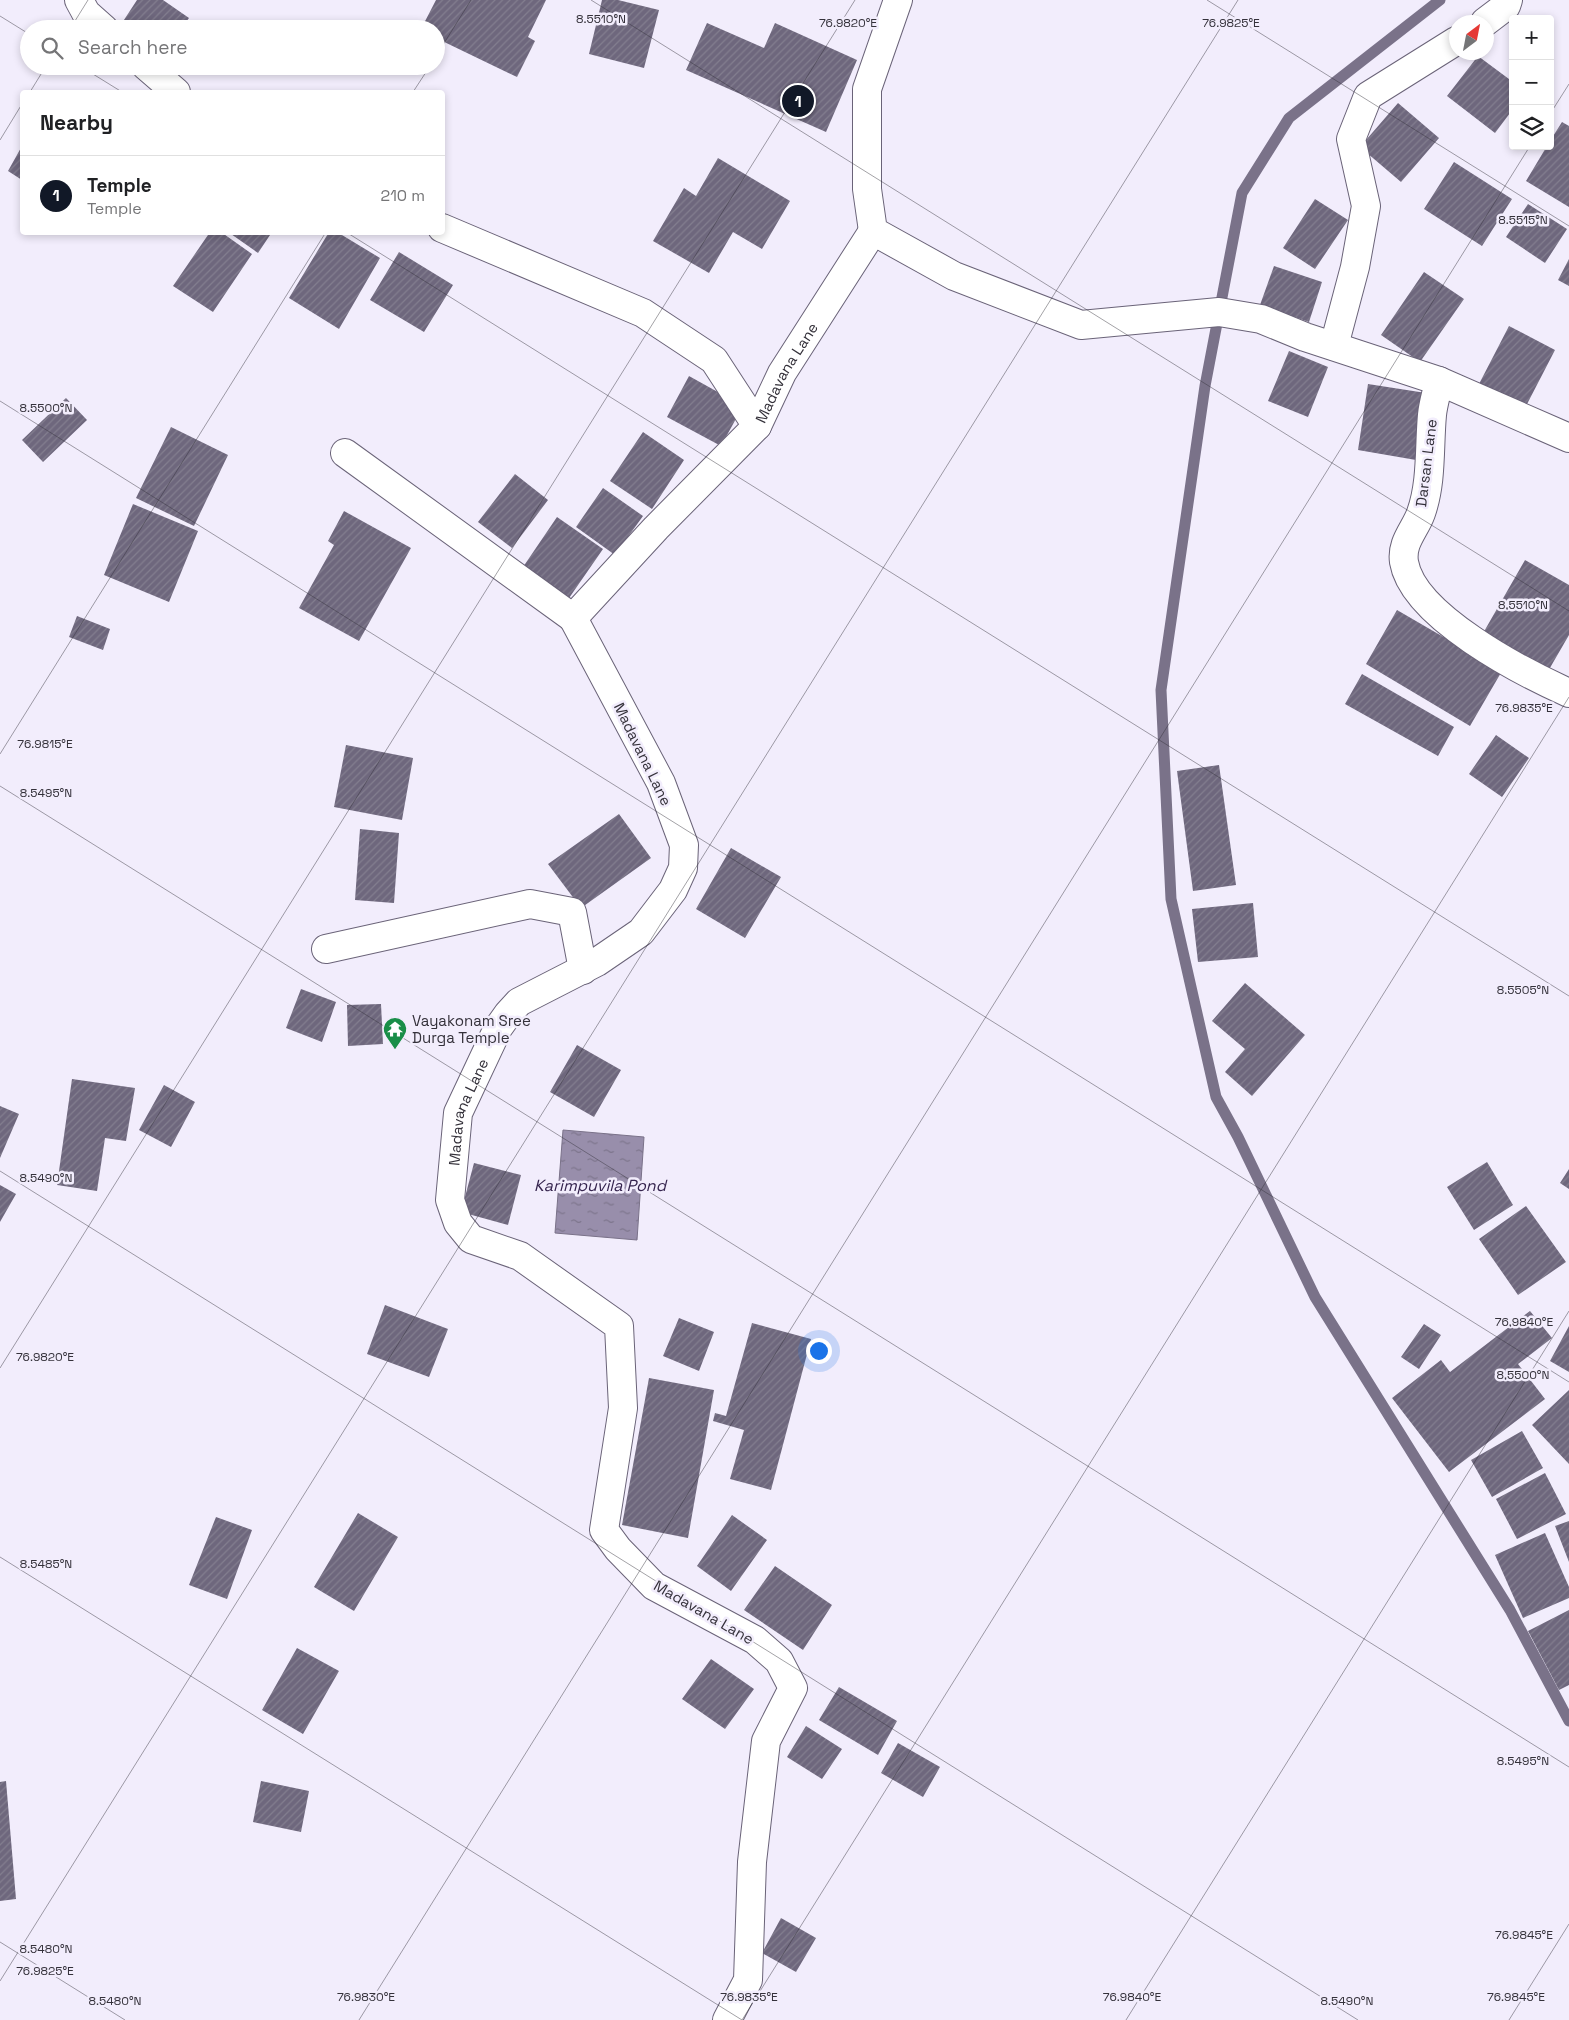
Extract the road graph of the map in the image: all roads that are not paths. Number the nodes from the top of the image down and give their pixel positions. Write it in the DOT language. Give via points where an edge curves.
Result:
graph roads {
  1 [pos="79,0"];
  2 [pos="898,0"];
  3 [pos="1508,0"];
  4 [pos="1494,15"];
  5 [pos="94,20"];
  6 [pos="1449,45"];
  7 [pos="156,75"];
  8 [pos="174,90"];
  9 [pos="445,229"];
  10 [pos="873,231"];
  11 [pos="1334,346"];
  12 [pos="1439,381"];
  13 [pos="757,426"];
  14 [pos="1569,438"];
  15 [pos="345,454"];
  16 [pos="573,618"];
  17 [pos="1569,693"];
  18 [pos="326,950"];
  19 [pos="583,970"];
  20 [pos="727,2020"];
  1 -- 5 [label="street"];
  2 -- 10 [label="street" via="867,89 866,189"];
  3 -- 4 [label="street" via="1506,6"];
  6 -- 11 [label="street" via="1368,96 1351,139 1366,206 1355,268"];
  7 -- 8 [label="street"];
  9 -- 13 [label="street" via="643,313 714,360"];
  10 -- 11 [label="street" via="954,276 1082,325 1214,311 1261,319 1304,338"];
  10 -- 13 [label="street, Madavana Lane" via="782,373"];
  11 -- 12 [label="street"];
  12 -- 14 [label="street"];
  12 -- 17 [label="street, Darsan Lane" via="1432,413 1421,513 1404,547 1404,562 1413,586 1451,624 1529,675"];
  13 -- 16 [label="street, Madavana Lane"];
  15 -- 16 [label="street"];
  16 -- 19 [label="street, Madavana Lane" via="661,782 684,845 683,868 673,890 641,932"];
  18 -- 19 [label="street" via="530,904 572,912"];
  19 -- 20 [label="street, Madavana Lane" via="519,1002 498,1028 458,1113 450,1200 458,1223 471,1239 520,1256 619,1326 623,1408 604,1530 654,1586 755,1640 779,1661 793,1688 766,1741 752,1862 748,1980"];
}
